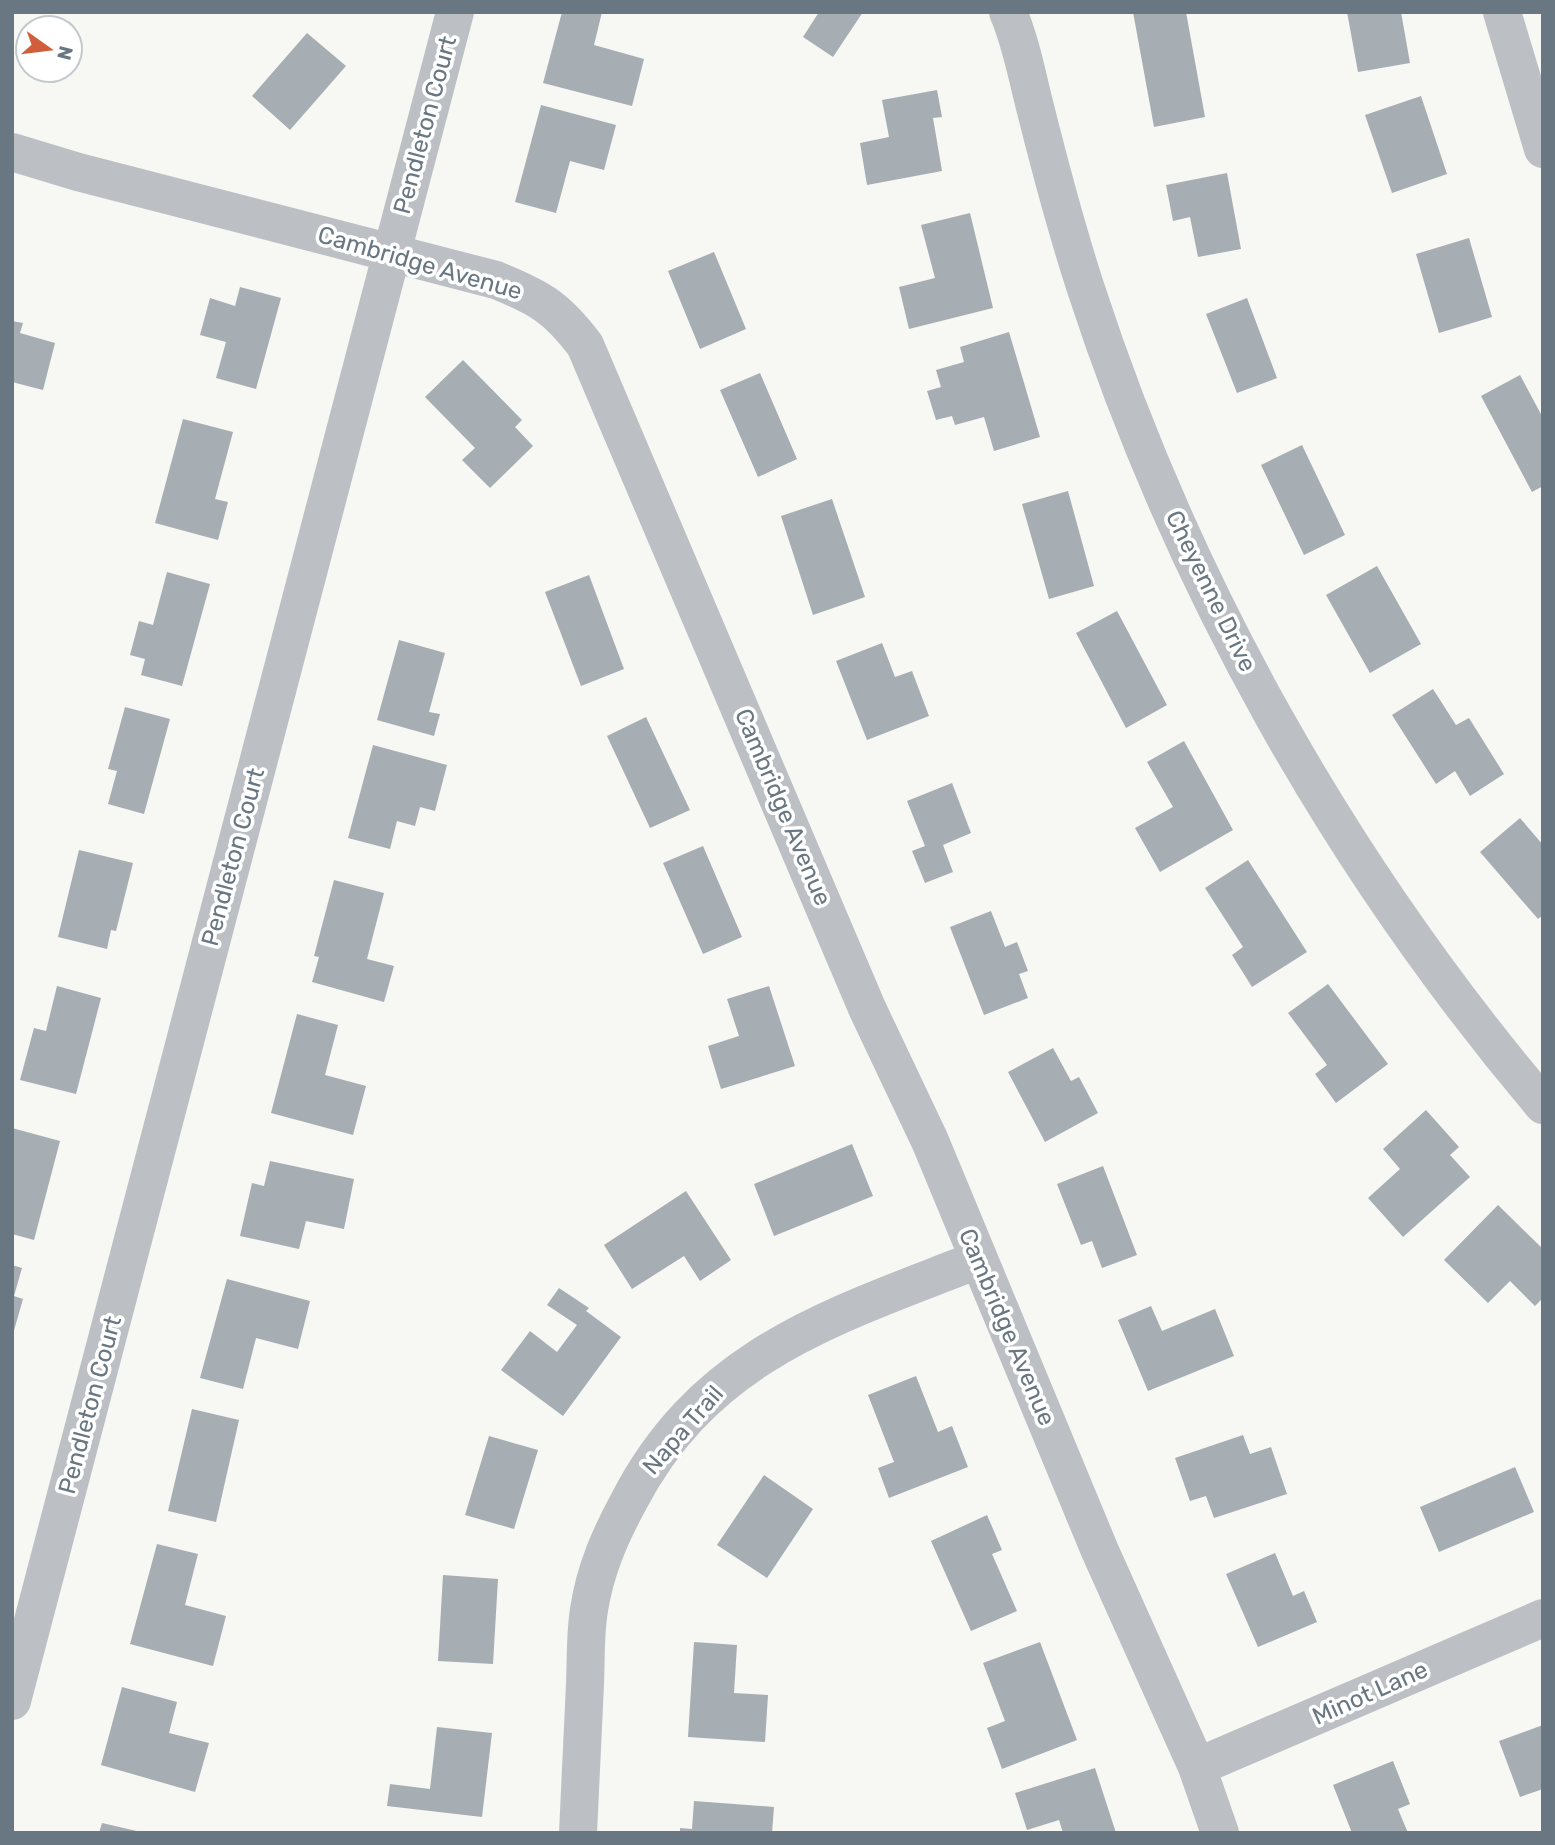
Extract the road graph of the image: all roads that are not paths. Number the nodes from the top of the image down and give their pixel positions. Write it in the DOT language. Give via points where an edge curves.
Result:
graph roads {
  1 [pos="455,12"];
  2 [pos="1008,12"];
  3 [pos="1502,12"];
  4 [pos="1543,149"];
  5 [pos="12,152"];
  6 [pos="391,253"];
  7 [pos="1543,1105"];
  8 [pos="977,1260"];
  9 [pos="1543,1618"];
  10 [pos="12,1701"];
  11 [pos="1197,1767"];
  12 [pos="578,1833"];
  13 [pos="1220,1833"];
  1 -- 6 [label="street, Pendleton Court"];
  2 -- 7 [label="street, Cheyenne Drive" via="1085,285 1144,447 1201,575 1279,728 1385,898 1488,1041"];
  3 -- 4 [label="street"];
  5 -- 6 [label="street, Cambridge Avenue"];
  6 -- 8 [label="street, Cambridge Avenue" via="496,280 535,296 562,315 585,345 867,1008 930,1141"];
  6 -- 10 [label="street, Pendleton Court"];
  8 -- 11 [label="street, Cambridge Avenue"];
  8 -- 12 [label="street, Napa Trail" via="780,1343 704,1398 650,1460 608,1539 588,1611"];
  9 -- 11 [label="street, Minot Lane"];
  11 -- 13 [label="street, Cambridge Avenue"];
}
